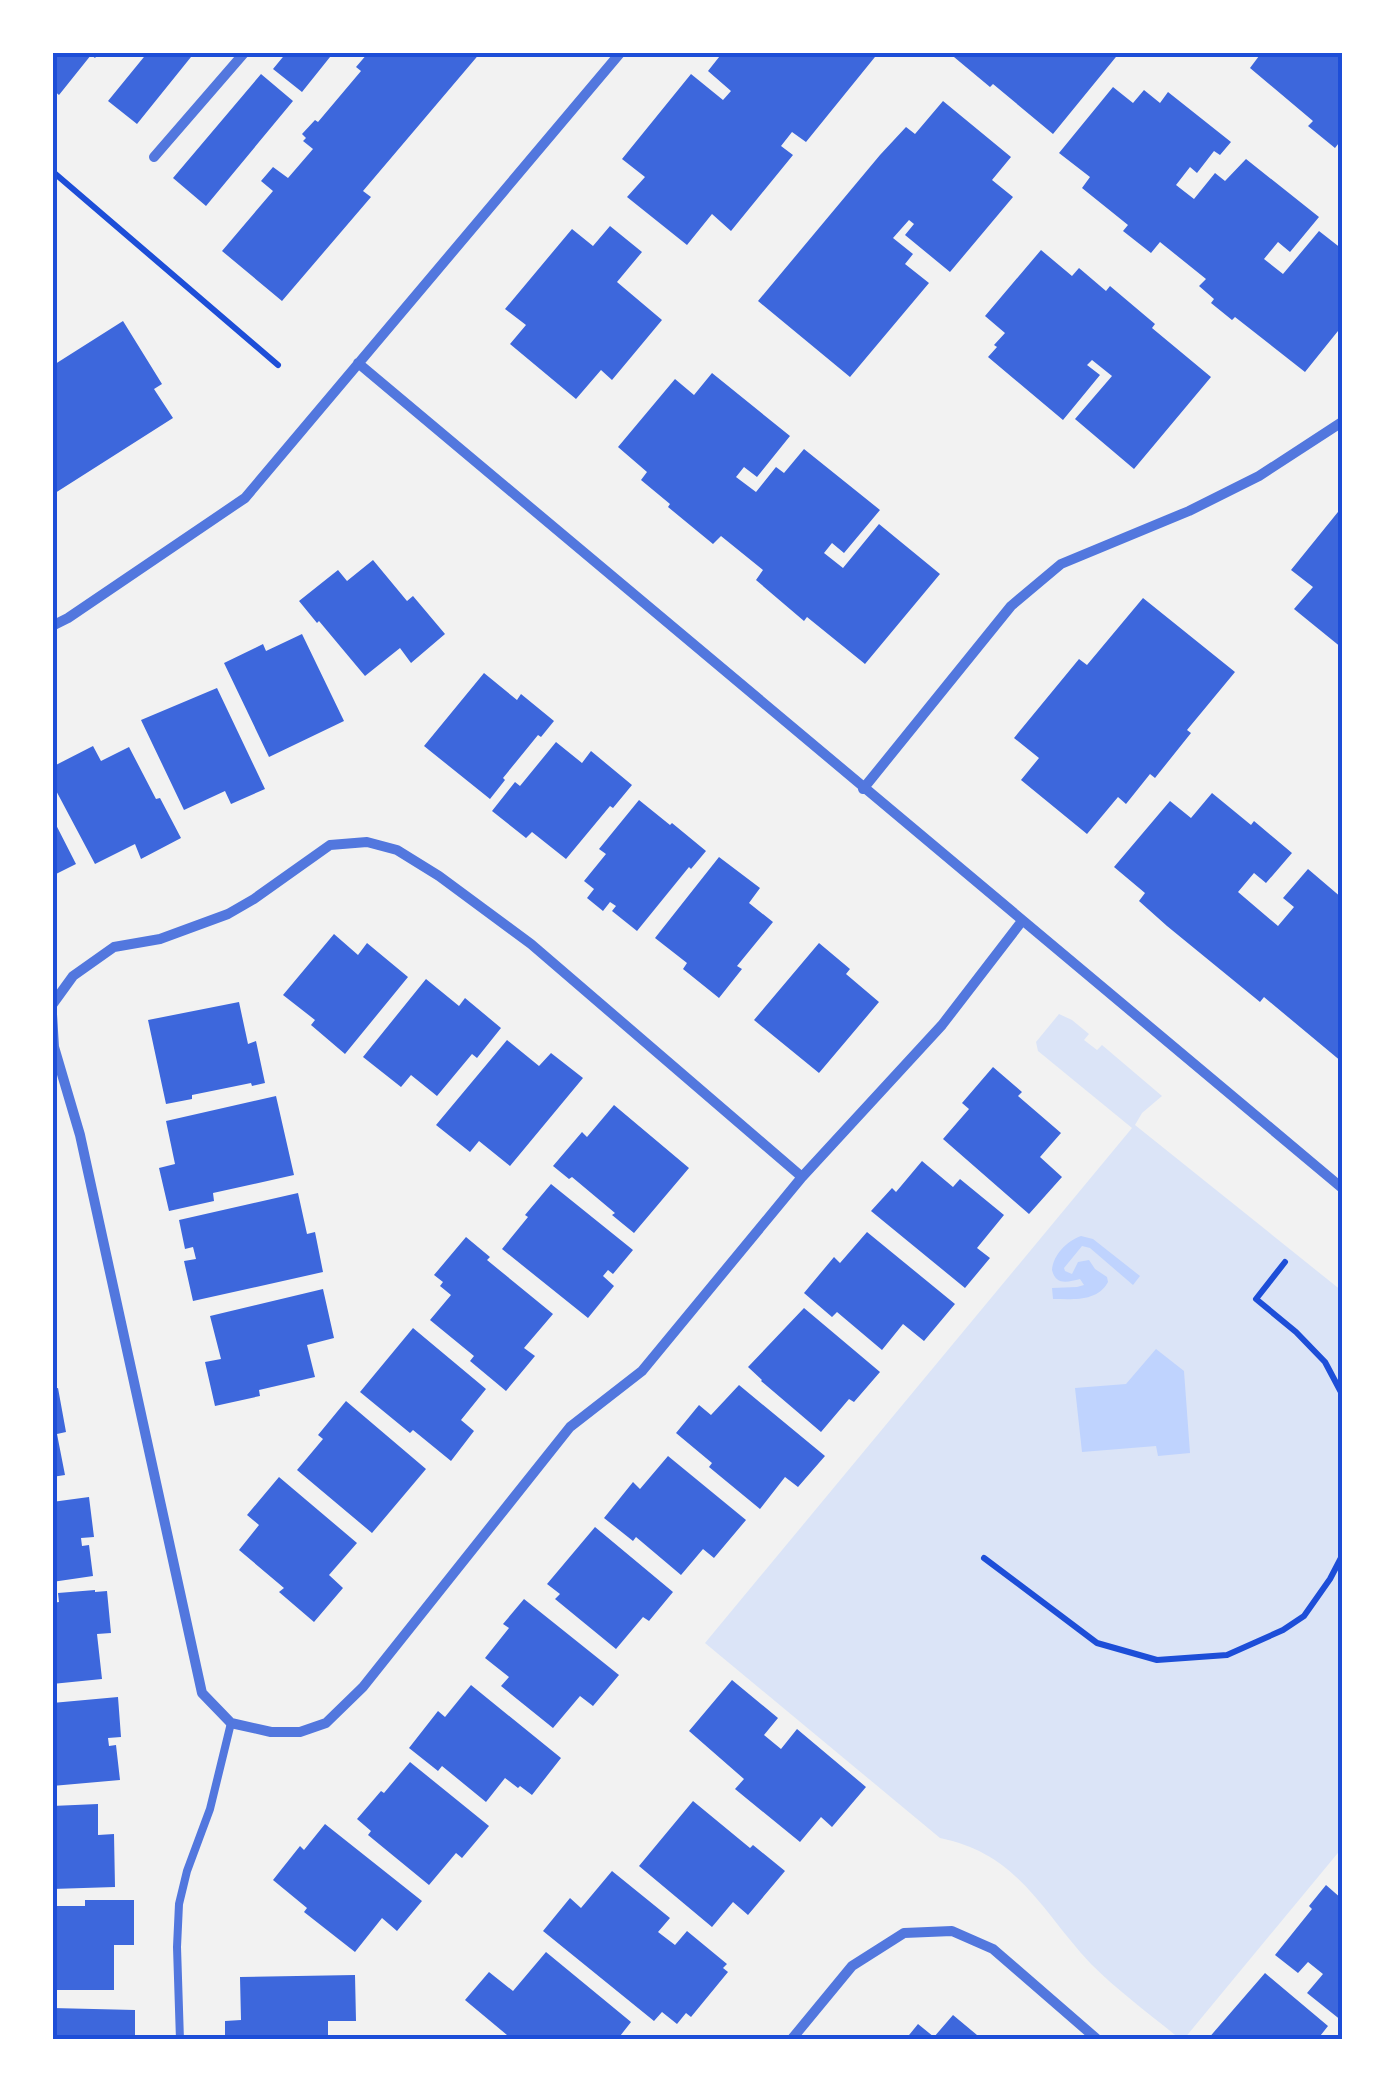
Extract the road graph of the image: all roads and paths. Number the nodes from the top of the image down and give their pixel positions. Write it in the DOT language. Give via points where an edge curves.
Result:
graph roads {
  1 [pos="245,52"];
  2 [pos="621,52"];
  3 [pos="154,157"];
  4 [pos="52,171"];
  5 [pos="358,363"];
  6 [pos="278,365"];
  7 [pos="1342,422"];
  8 [pos="52,626"];
  9 [pos="863,789"];
  10 [pos="1022,921"];
  11 [pos="52,1004"];
  12 [pos="52,1014"];
  13 [pos="53,1024"];
  14 [pos="802,1176"];
  15 [pos="1342,1188"];
  16 [pos="1286,1262"];
  17 [pos="1342,1394"];
  18 [pos="1342,1556"];
  19 [pos="984,1558"];
  20 [pos="232,1724"];
  21 [pos="180,2040"];
  22 [pos="791,2040"];
  23 [pos="1098,2040"];
  1 -- 3 [label="street"];
  2 -- 5 [label="street"];
  4 -- 6 [label="path"];
  5 -- 8 [label="street" via="245,498"];
  5 -- 9 [label="street"];
  7 -- 9 [label="street" via="1189,512 1061,564 1012,606"];
  9 -- 10 [label="street"];
  10 -- 14 [label="street" via="942,1025"];
  10 -- 15 [label="street"];
  11 -- 14 [label="street" via="73,976 114,947 228,914 330,845 368,842 397,850 439,876 531,944"];
  12 -- 13 [label="street"];
  13 -- 20 [label="street" via="202,1693"];
  14 -- 20 [label="street" via="642,1371 570,1426 363,1687 326,1723 300,1732"];
  16 -- 17 [label="path" via="1256,1300 1325,1362"];
  18 -- 19 [label="path" via="1304,1616 1283,1630 1226,1655 1157,1660 1097,1643"];
  20 -- 21 [label="lane" via="180,1904"];
  22 -- 23 [label="street" via="852,1966 904,1933 952,1932 993,1949"];
}
